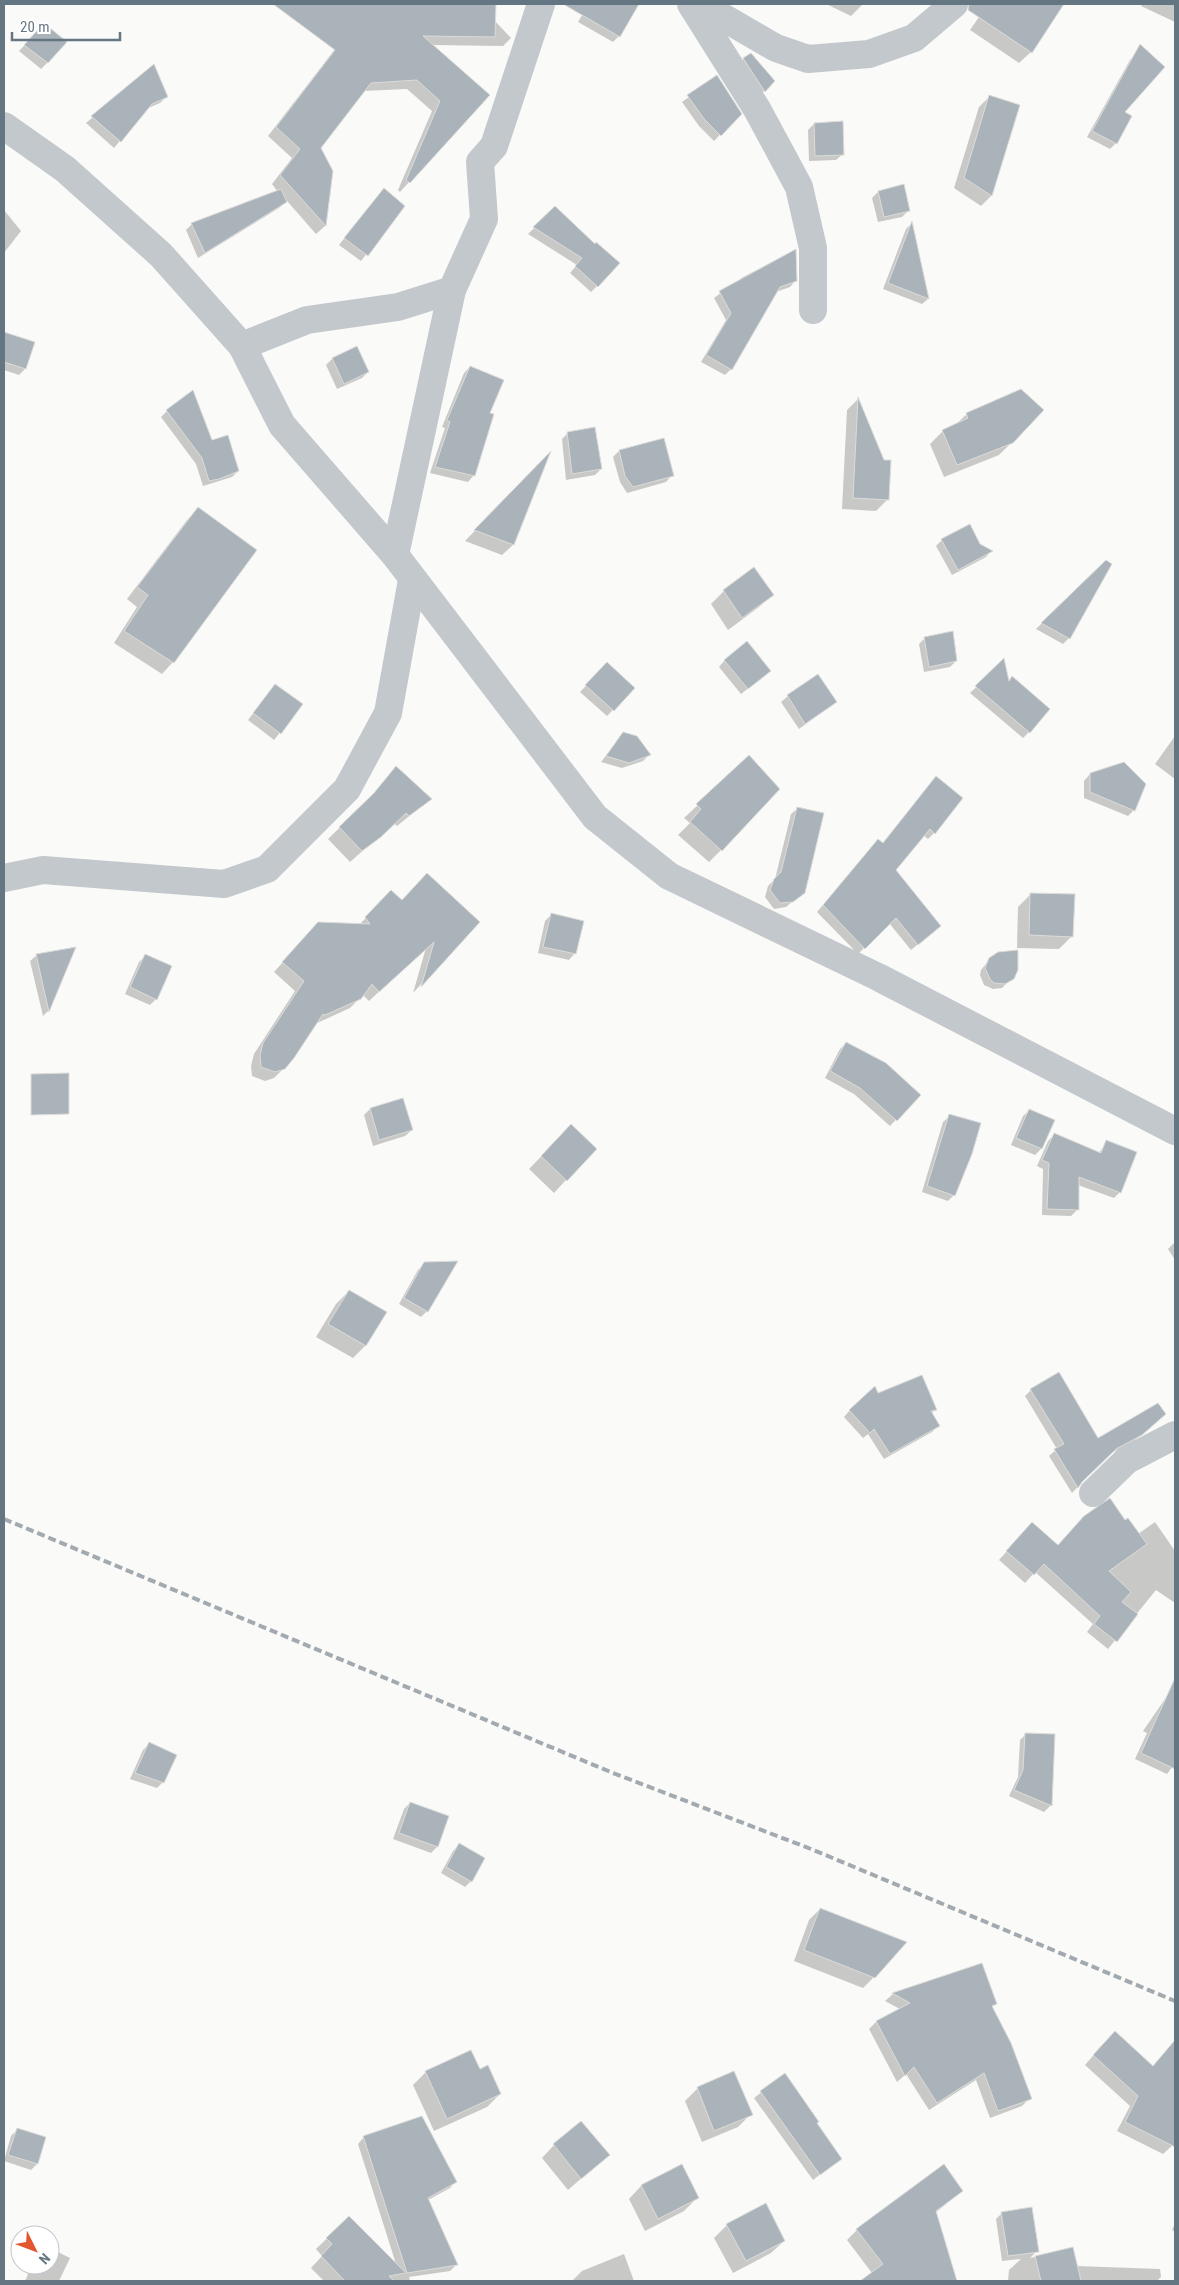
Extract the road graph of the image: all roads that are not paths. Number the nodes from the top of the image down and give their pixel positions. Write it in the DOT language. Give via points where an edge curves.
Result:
graph roads {
  1 [pos="541,4"];
  2 [pos="691,4"];
  3 [pos="700,4"];
  4 [pos="954,4"];
  5 [pos="4,126"];
  6 [pos="452,290"];
  7 [pos="813,310"];
  8 [pos="242,346"];
  9 [pos="395,555"];
  10 [pos="412,580"];
  11 [pos="4,878"];
  12 [pos="1175,1131"];
  13 [pos="1175,1435"];
  14 [pos="1092,1493"];
  1 -- 6 [label="street" via="494,146 480,162 484,219"];
  2 -- 7 [label="street" via="757,109 799,187 813,248"];
  3 -- 4 [label="street" via="776,48 808,59 869,54 914,38"];
  5 -- 8 [label="street" via="65,169 161,255"];
  6 -- 8 [label="street" via="398,307 307,320"];
  6 -- 9 [label="street"];
  8 -- 9 [label="street" via="282,425"];
  9 -- 10 [label="street"];
  10 -- 11 [label="street" via="388,713 347,789 267,869 224,884 43,870"];
  10 -- 12 [label="street" via="595,817 669,876 878,977"];
  13 -- 14 [label="street" via="1127,1460"];
}
